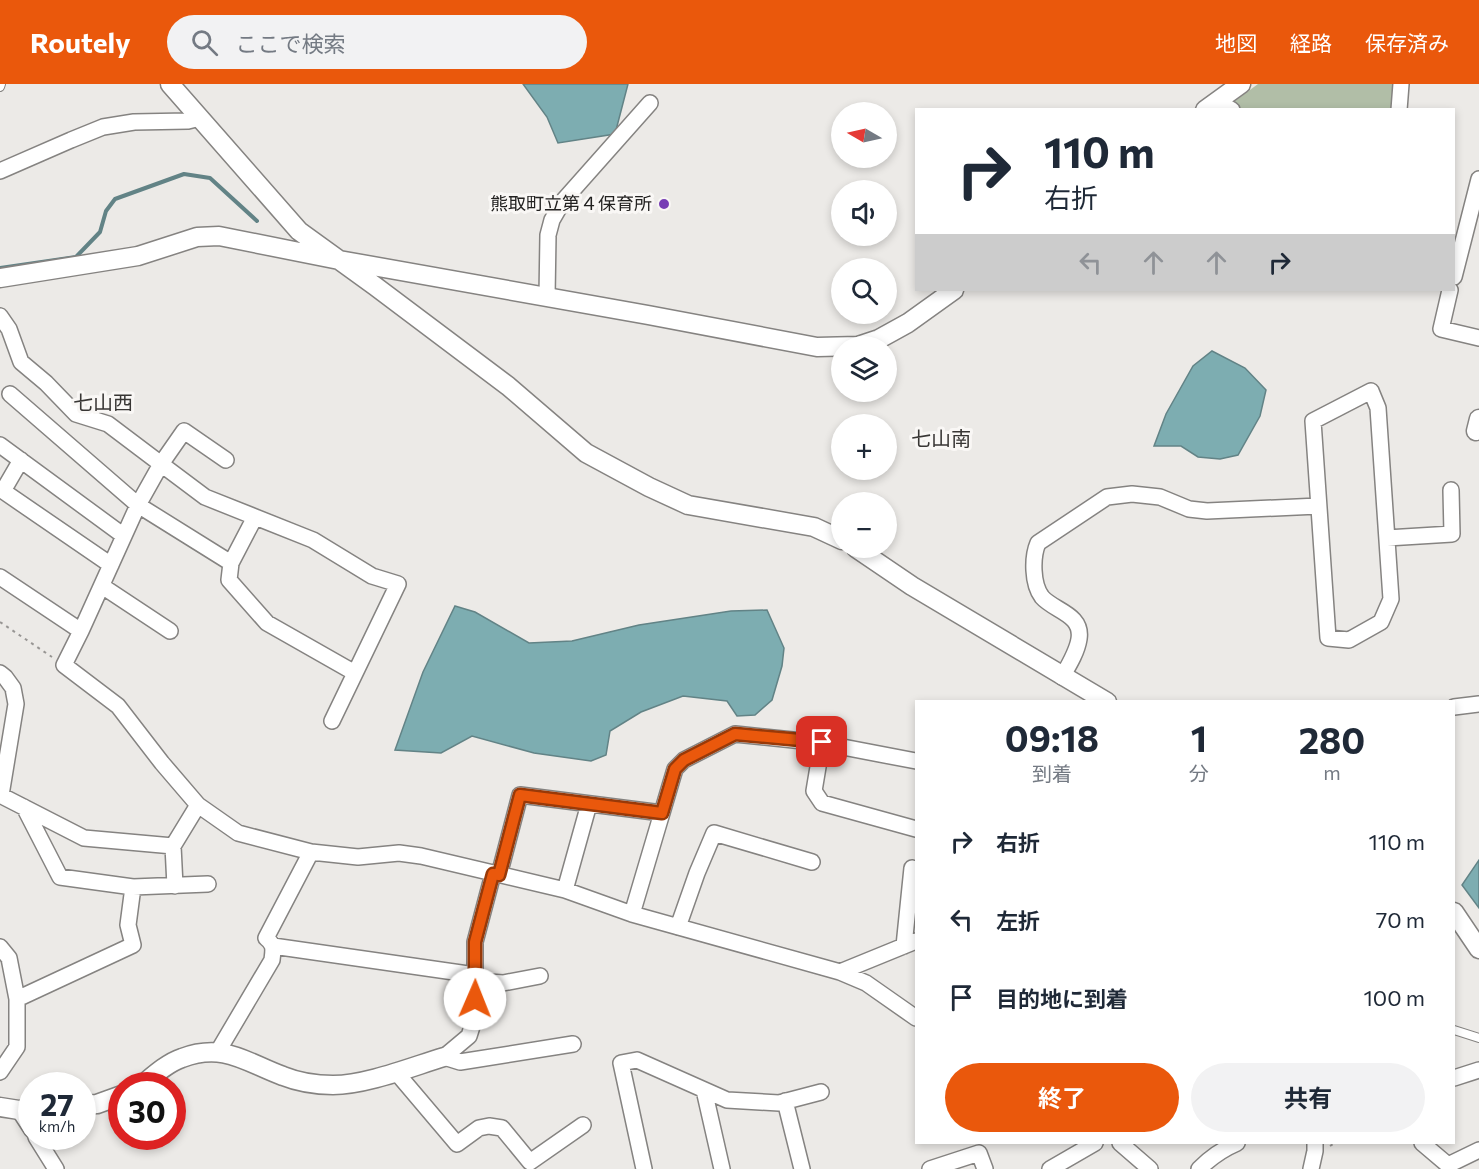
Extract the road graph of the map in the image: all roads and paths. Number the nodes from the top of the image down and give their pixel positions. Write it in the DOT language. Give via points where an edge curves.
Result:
graph roads {
  1 [pos="170,84"];
  2 [pos="1241,84"];
  3 [pos="1401,84"];
  4 [pos="650,103"];
  5 [pos="1218,107"];
  6 [pos="1399,108"];
  7 [pos="200,118"];
  8 [pos="0,171"];
  9 [pos="1478,184"];
  10 [pos="1457,247"];
  11 [pos="339,260"];
  12 [pos="1455,268"];
  13 [pos="0,278"];
  14 [pos="953,291"];
  15 [pos="1450,291"];
  16 [pos="547,297"];
  17 [pos="0,316"];
  18 [pos="1479,338"];
  19 [pos="10,394"];
  20 [pos="0,445"];
  21 [pos="21,460"];
  22 [pos="226,460"];
  23 [pos="160,464"];
  24 [pos="1451,490"];
  25 [pos="138,505"];
  26 [pos="1318,506"];
  27 [pos="255,517"];
  28 [pos="831,535"];
  29 [pos="124,536"];
  30 [pos="1387,538"];
  31 [pos="871,558"];
  32 [pos="231,563"];
  33 [pos="111,566"];
  34 [pos="0,577"];
  35 [pos="102,586"];
  36 [pos="0,622"];
  37 [pos="81,631"];
  38 [pos="170,631"];
  39 [pos="64,665"];
  40 [pos="0,673"];
  41 [pos="355,673"];
  42 [pos="1062,677"];
  43 [pos="1103,700"];
  44 [pos="1479,704"];
  45 [pos="1455,706"];
  46 [pos="332,721"];
  47 [pos="822,742"];
  48 [pos="915,760"];
  49 [pos="0,795"];
  50 [pos="589,804"];
  51 [pos="198,806"];
  52 [pos="24,807"];
  53 [pos="662,813"];
  54 [pos="915,829"];
  55 [pos="173,846"];
  56 [pos="311,852"];
  57 [pos="812,862"];
  58 [pos="912,868"];
  59 [pos="496,874"];
  60 [pos="208,884"];
  61 [pos="174,886"];
  62 [pos="133,888"];
  63 [pos="565,890"];
  64 [pos="1455,913"];
  65 [pos="632,914"];
  66 [pos="678,927"];
  67 [pos="910,943"];
  68 [pos="273,946"];
  69 [pos="0,947"];
  70 [pos="1479,949"];
  71 [pos="840,972"];
  72 [pos="540,976"];
  73 [pos="475,978"];
  74 [pos="17,999"];
  75 [pos="915,1017"];
  76 [pos="1455,1030"];
  77 [pos="1479,1038"];
  78 [pos="573,1044"];
  79 [pos="217,1053"];
  80 [pos="444,1057"];
  81 [pos="1479,1070"];
  82 [pos="0,1072"];
  83 [pos="161,1072"];
  84 [pos="396,1072"];
  85 [pos="1455,1078"];
  86 [pos="704,1090"];
  87 [pos="821,1092"];
  88 [pos="785,1101"];
  89 [pos="0,1107"];
  90 [pos="18,1108"];
  91 [pos="583,1125"];
  92 [pos="1093,1144"];
  93 [pos="1121,1144"];
  94 [pos="1235,1144"];
  95 [pos="1315,1144"];
  96 [pos="1423,1144"];
  97 [pos="44,1150"];
  98 [pos="1479,1150"];
  99 [pos="56,1169"];
  100 [pos="644,1169"];
  101 [pos="722,1169"];
  102 [pos="802,1169"];
  103 [pos="930,1169"];
  104 [pos="985,1169"];
  105 [pos="1050,1169"];
  106 [pos="1150,1169"];
  107 [pos="1199,1169"];
  108 [pos="1311,1169"];
  1 -- 7 [label="street"];
  2 -- 5 [label="street"];
  3 -- 6 [label="street"];
  4 -- 16 [label="street" via="563,201 552,220 548,235"];
  7 -- 8 [label="street" via="103,127"];
  7 -- 11 [label="street" via="299,231"];
  9 -- 10 [label="street"];
  10 -- 12 [label="street"];
  11 -- 13 [label="street" via="219,236 197,237 138,256"];
  11 -- 16 [label="street"];
  11 -- 28 [label="street" via="508,386 586,453 688,505 814,527"];
  14 -- 16 [label="street" via="879,339 858,346 817,347"];
  15 -- 18 [label="street" via="1441,329"];
  17 -- 23 [label="street" via="21,362 76,414 108,424"];
  19 -- 25 [label="street"];
  20 -- 21 [label="street"];
  21 -- 29 [label="street"];
  21 -- 33 [label="street" via="3,491"];
  22 -- 23 [label="street" via="184,431"];
  23 -- 25 [label="street"];
  23 -- 27 [label="street" via="205,496"];
  24 -- 30 [label="street" via="1452,534"];
  25 -- 29 [label="street"];
  25 -- 32 [label="street"];
  26 -- 30 [label="street" via="1329,638 1349,640 1381,622 1391,599"];
  26 -- 30 [label="street" via="1313,421 1371,392 1378,408"];
  26 -- 42 [label="street" via="1207,511 1189,509 1160,497 1132,494 1107,497 1091,507 1038,543 1034,553 1042,598 1077,622 1080,637"];
  27 -- 32 [label="street"];
  27 -- 41 [label="street" via="313,540 372,576 398,584"];
  29 -- 33 [label="street"];
  31 -- 42 [label="street"];
  32 -- 41 [label="street" via="229,580 267,623"];
  33 -- 35 [label="street"];
  34 -- 37 [label="street"];
  35 -- 37 [label="street"];
  35 -- 38 [label="street"];
  36 -- 39 [label="path"];
  37 -- 39 [label="street"];
  39 -- 51 [label="street" via="118,706"];
  40 -- 49 [label="street" via="13,688 16,704"];
  41 -- 46 [label="street"];
  42 -- 43 [label="street"];
  44 -- 45 [label="street"];
  47 -- 48 [label="street"];
  47 -- 53 [label="street" via="735,734 684,760 675,769"];
  47 -- 54 [label="street" via="814,791 822,803"];
  49 -- 52 [label="street"];
  50 -- 53 [label="street"];
  50 -- 59 [label="street" via="520,795"];
  50 -- 63 [label="street"];
  51 -- 55 [label="street"];
  51 -- 56 [label="street" via="238,833"];
  52 -- 55 [label="street" via="84,838"];
  52 -- 62 [label="street" via="60,877"];
  53 -- 65 [label="street"];
  55 -- 61 [label="street"];
  56 -- 59 [label="street" via="358,857 399,853"];
  56 -- 68 [label="street" via="266,938"];
  57 -- 66 [label="street" via="714,833"];
  58 -- 67 [label="street"];
  59 -- 63 [label="street"];
  59 -- 73 [label="street" via="475,942"];
  60 -- 61 [label="street"];
  61 -- 62 [label="street"];
  62 -- 74 [label="street" via="128,925 133,945"];
  63 -- 65 [label="street"];
  64 -- 70 [label="street"];
  65 -- 66 [label="street"];
  66 -- 71 [label="street"];
  67 -- 71 [label="street"];
  68 -- 73 [label="street"];
  68 -- 79 [label="street" via="273,960"];
  69 -- 74 [label="street" via="9,958"];
  71 -- 75 [label="street" via="866,983"];
  72 -- 73 [label="street" via="503,983"];
  73 -- 80 [label="street" via="475,1017 469,1036"];
  74 -- 82 [label="street" via="17,1047"];
  76 -- 77 [label="lane"];
  78 -- 80 [label="street" via="460,1062"];
  79 -- 83 [label="street" via="181,1058"];
  79 -- 84 [label="street" via="234,1054 284,1077 332,1085"];
  80 -- 84 [label="street"];
  81 -- 85 [label="street"];
  84 -- 91 [label="street" via="457,1144 479,1128 502,1128 530,1162"];
  86 -- 88 [label="street" via="727,1100"];
  86 -- 100 [label="street" via="637,1060 621,1063"];
  86 -- 101 [label="street"];
  87 -- 88 [label="street"];
  88 -- 102 [label="street"];
  89 -- 90 [label="street"];
  92 -- 105 [label="street"];
  93 -- 106 [label="street"];
  94 -- 107 [label="street"];
  95 -- 108 [label="street"];
  96 -- 98 [label="street" via="1448,1165"];
  97 -- 99 [label="street"];
  103 -- 104 [label="street" via="979,1153"];
}
